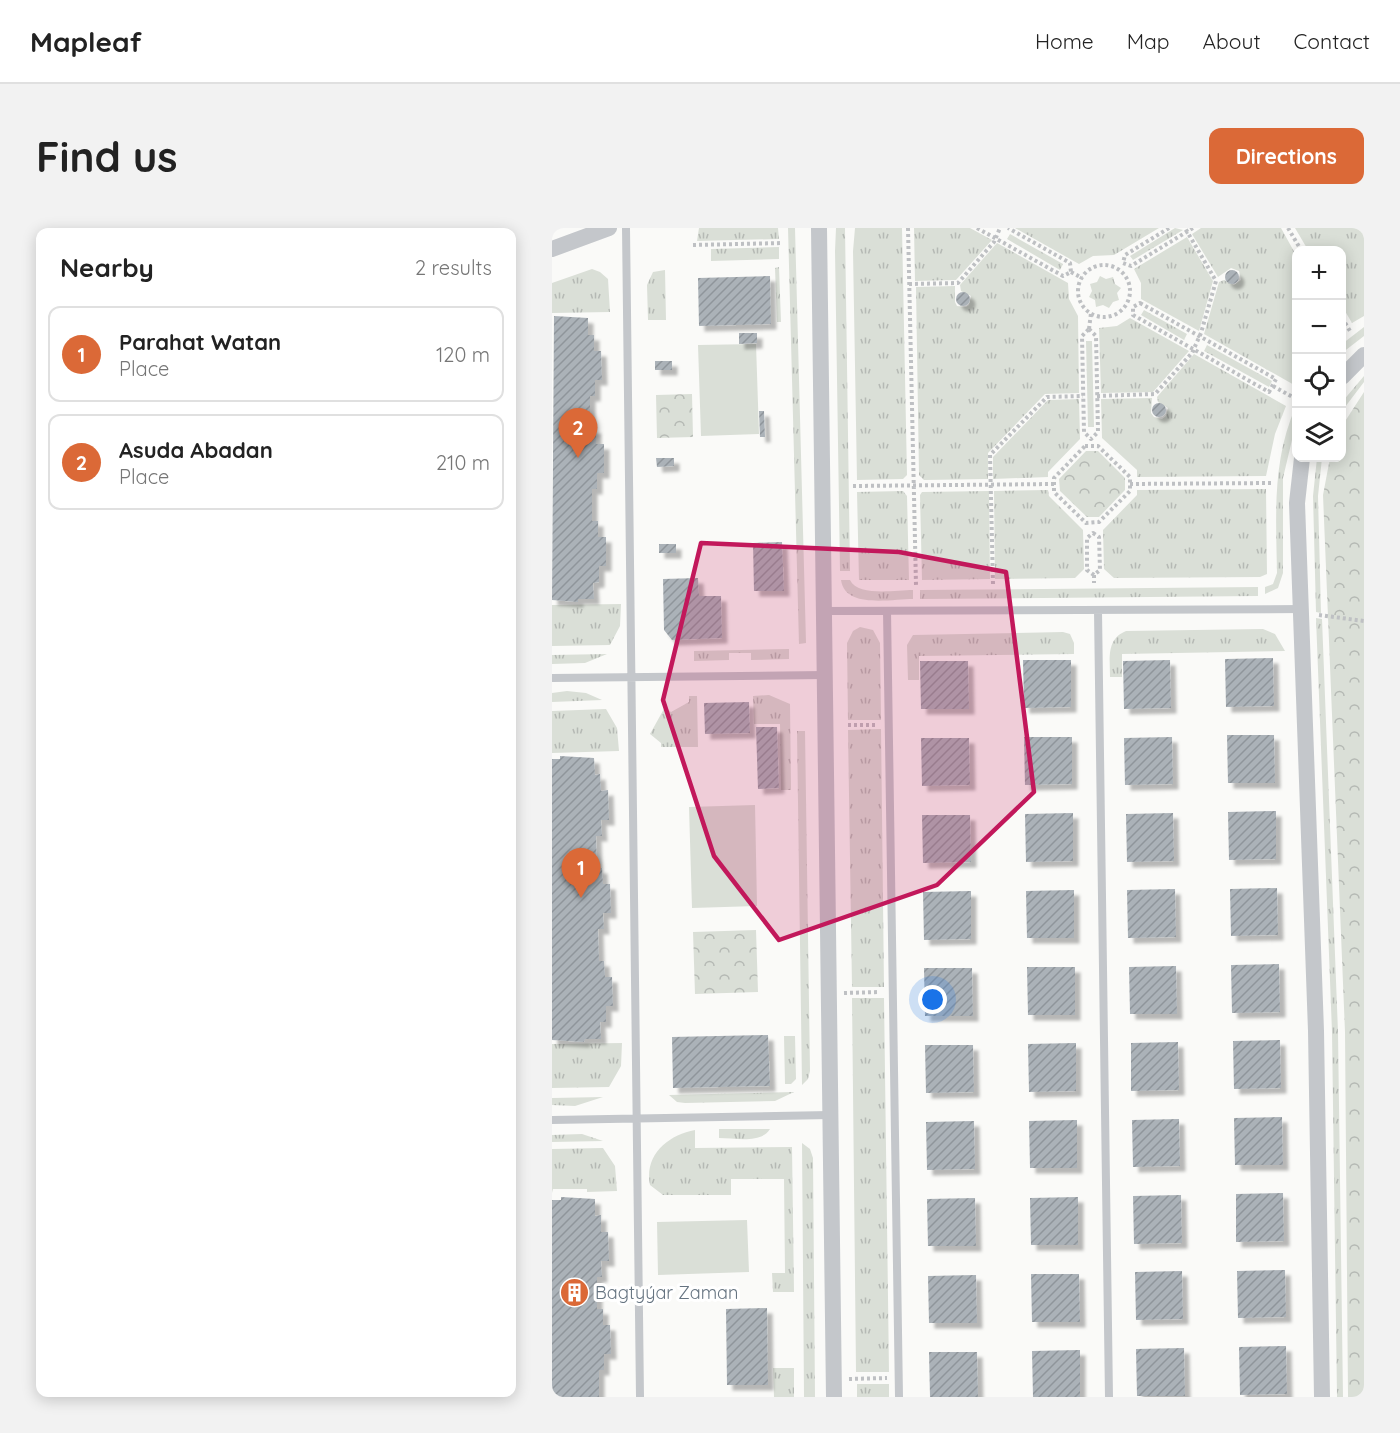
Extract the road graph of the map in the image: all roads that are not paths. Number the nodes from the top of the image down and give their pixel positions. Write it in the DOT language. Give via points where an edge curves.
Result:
graph roads {
  1 [pos="609,228"];
  2 [pos="626,228"];
  3 [pos="819,228"];
  4 [pos="552,249"];
  5 [pos="1364,355"];
  6 [pos="1346,372"];
  7 [pos="1302,462"];
  8 [pos="824,611"];
  9 [pos="887,611"];
  10 [pos="1098,611"];
  11 [pos="1308,612"];
  12 [pos="824,675"];
  13 [pos="632,677"];
  14 [pos="552,678"];
  15 [pos="830,1115"];
  16 [pos="636,1118"];
  17 [pos="552,1120"];
  18 [pos="640,1397"];
  19 [pos="834,1397"];
  20 [pos="899,1397"];
  21 [pos="1109,1397"];
  22 [pos="1322,1397"];
  1 -- 4 [label="street"];
  2 -- 13 [label="lane"];
  3 -- 8 [label="street"];
  5 -- 6 [label="street"];
  7 -- 11 [label="street" via="1297,503"];
  8 -- 9 [label="lane"];
  8 -- 12 [label="street"];
  9 -- 10 [label="lane"];
  9 -- 20 [label="lane"];
  10 -- 11 [label="lane"];
  10 -- 21 [label="lane"];
  11 -- 22 [label="street"];
  12 -- 13 [label="lane"];
  12 -- 15 [label="street"];
  13 -- 14 [label="lane"];
  13 -- 16 [label="lane"];
  15 -- 16 [label="lane"];
  15 -- 19 [label="street"];
  16 -- 17 [label="lane"];
  16 -- 18 [label="lane"];
}
